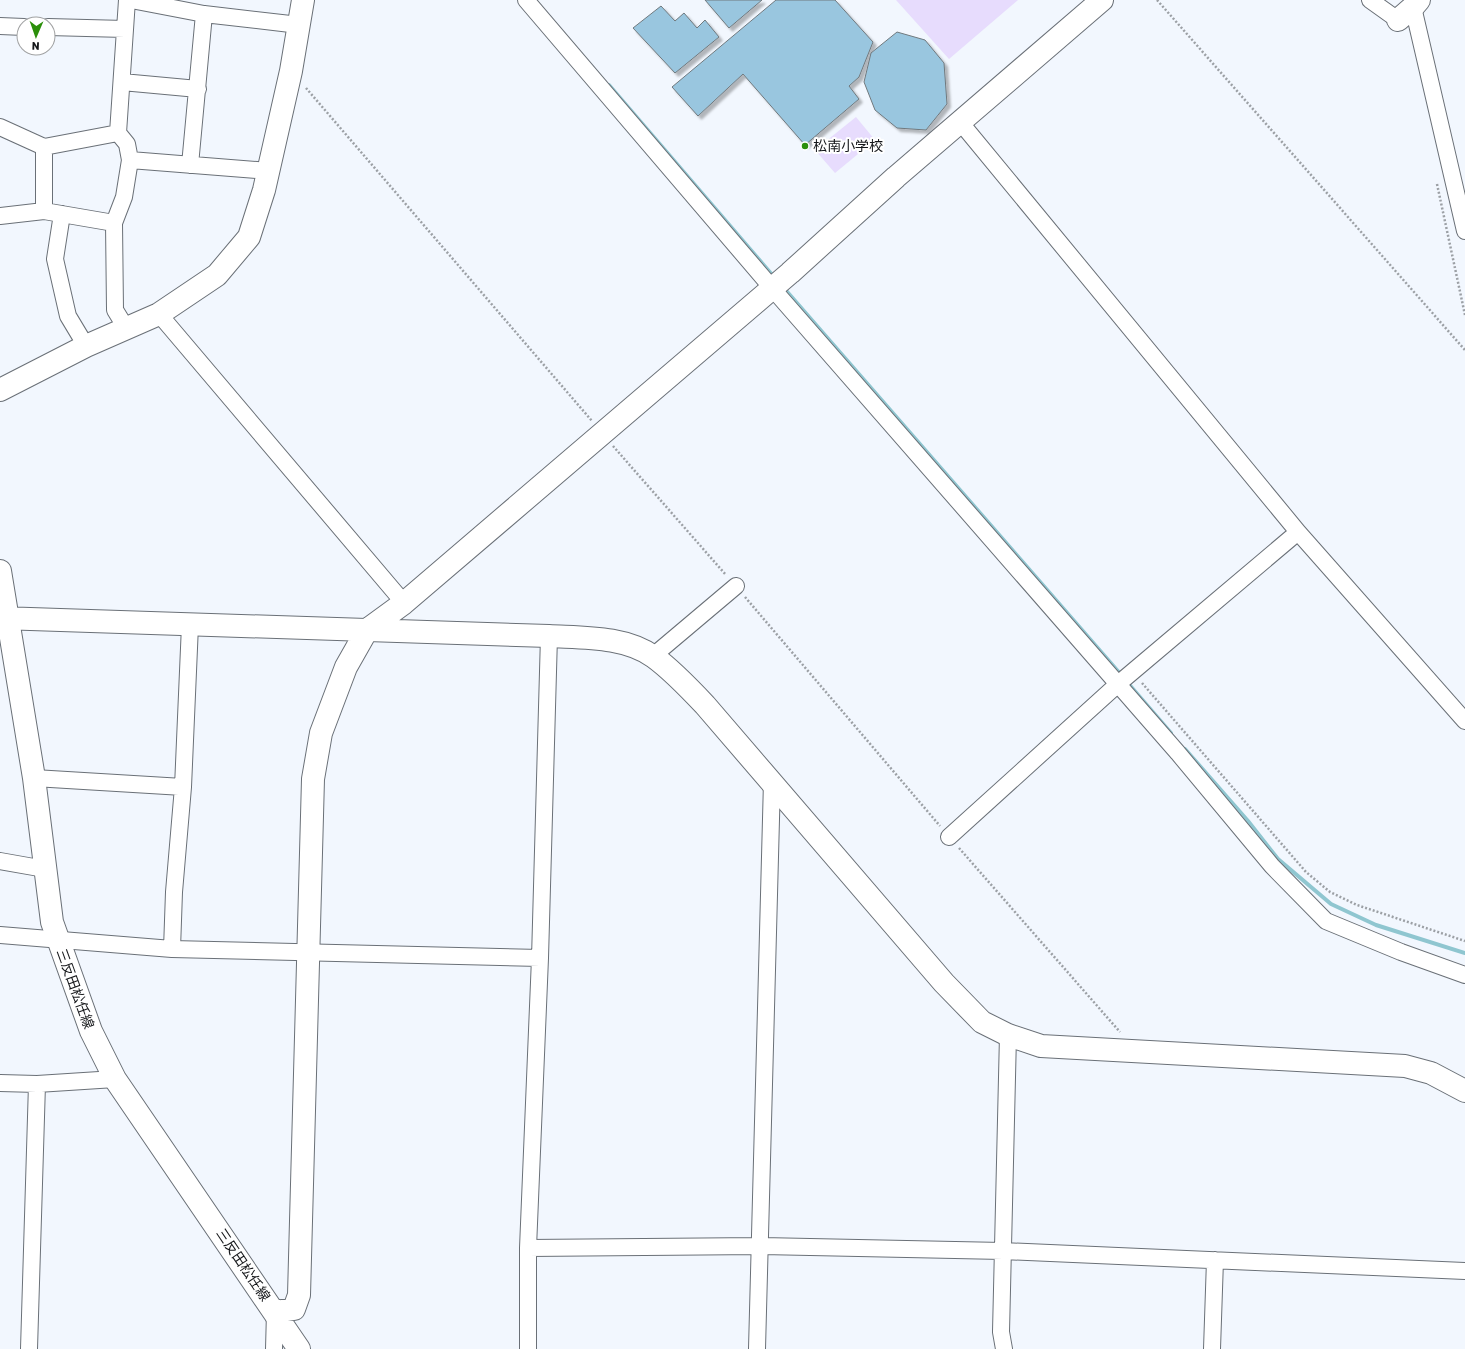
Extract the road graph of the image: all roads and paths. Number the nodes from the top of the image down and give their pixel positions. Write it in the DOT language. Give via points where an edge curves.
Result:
graph roads {
  1 [pos="127,0"];
  2 [pos="131,0"];
  3 [pos="303,0"];
  4 [pos="526,0"];
  5 [pos="1102,0"];
  6 [pos="1157,0"];
  7 [pos="1370,0"];
  8 [pos="1410,9"];
  9 [pos="204,14"];
  10 [pos="299,25"];
  11 [pos="0,26"];
  12 [pos="16,26"];
  13 [pos="56,27"];
  14 [pos="125,29"];
  15 [pos="291,71"];
  16 [pos="122,82"];
  17 [pos="198,88"];
  18 [pos="961,123"];
  19 [pos="0,127"];
  20 [pos="118,133"];
  21 [pos="44,147"];
  22 [pos="130,160"];
  23 [pos="190,165"];
  24 [pos="269,171"];
  25 [pos="44,211"];
  26 [pos="62,214"];
  27 [pos="0,216"];
  28 [pos="114,223"];
  29 [pos="1465,231"];
  30 [pos="772,288"];
  31 [pos="158,314"];
  32 [pos="126,328"];
  33 [pos="86,346"];
  34 [pos="1465,350"];
  35 [pos="0,390"];
  36 [pos="602,434"];
  37 [pos="1298,532"];
  38 [pos="0,571"];
  39 [pos="736,586"];
  40 [pos="404,603"];
  41 [pos="4,618"];
  42 [pos="190,624"];
  43 [pos="367,630"];
  44 [pos="549,636"];
  45 [pos="653,656"];
  46 [pos="1123,679"];
  47 [pos="1465,721"];
  48 [pos="34,778"];
  49 [pos="772,781"];
  50 [pos="183,787"];
  51 [pos="949,837"];
  52 [pos="0,861"];
  53 [pos="45,869"];
  54 [pos="0,935"];
  55 [pos="57,939"];
  56 [pos="1465,941"];
  57 [pos="172,949"];
  58 [pos="308,952"];
  59 [pos="540,958"];
  60 [pos="1465,975"];
  61 [pos="1008,1035"];
  62 [pos="1136,1050"];
  63 [pos="115,1079"];
  64 [pos="0,1083"];
  65 [pos="37,1084"];
  66 [pos="1465,1091"];
  67 [pos="760,1246"];
  68 [pos="528,1248"];
  69 [pos="1003,1251"];
  70 [pos="1215,1260"];
  71 [pos="1465,1271"];
  72 [pos="275,1312"];
  73 [pos="29,1349"];
  74 [pos="274,1349"];
  75 [pos="299,1349"];
  76 [pos="528,1349"];
  77 [pos="757,1349"];
  78 [pos="1004,1349"];
  79 [pos="1212,1349"];
  1 -- 14 [label="street"];
  2 -- 9 [label="street"];
  3 -- 10 [label="street"];
  4 -- 30 [label="street"];
  5 -- 18 [label="street" via="1007,80"];
  6 -- 34 [label="path"];
  7 -- 8 [label="street"];
  8 -- 29 [label="street"];
  9 -- 10 [label="street"];
  9 -- 17 [label="street"];
  10 -- 15 [label="street"];
  11 -- 12 [label="street"];
  13 -- 14 [label="street"];
  14 -- 16 [label="street"];
  15 -- 24 [label="street"];
  15 -- 36 [label="path"];
  16 -- 17 [label="street"];
  16 -- 20 [label="street"];
  17 -- 23 [label="street"];
  18 -- 30 [label="street" via="896,176"];
  18 -- 37 [label="street"];
  19 -- 21 [label="street"];
  20 -- 21 [label="street"];
  20 -- 22 [label="street" via="127,144"];
  21 -- 25 [label="street"];
  22 -- 23 [label="street"];
  22 -- 28 [label="street" via="124,197"];
  23 -- 24 [label="street"];
  24 -- 31 [label="street" via="249,237 217,275"];
  25 -- 26 [label="street"];
  25 -- 27 [label="street"];
  26 -- 28 [label="street"];
  26 -- 33 [label="street" via="55,259 68,316"];
  28 -- 32 [label="street" via="115,310"];
  30 -- 36 [label="street"];
  30 -- 46 [label="street" via="1095,657"];
  31 -- 32 [label="street"];
  31 -- 40 [label="street"];
  32 -- 33 [label="street"];
  33 -- 35 [label="street"];
  36 -- 39 [label="path"];
  36 -- 40 [label="street"];
  37 -- 46 [label="street"];
  37 -- 47 [label="street"];
  38 -- 41 [label="street, 三反田松任線"];
  39 -- 45 [label="street"];
  39 -- 51 [label="path"];
  40 -- 43 [label="street"];
  41 -- 42 [label="street"];
  41 -- 48 [label="street, 三反田松任線"];
  42 -- 43 [label="street"];
  42 -- 50 [label="street"];
  43 -- 44 [label="street"];
  43 -- 58 [label="street" via="346,667 321,732 313,779"];
  44 -- 45 [label="street" via="599,639 631,646"];
  44 -- 59 [label="street"];
  45 -- 49 [label="street" via="685,684"];
  46 -- 51 [label="street"];
  46 -- 56 [label="path" via="1306,872 1330,892 1357,905"];
  46 -- 60 [label="street" via="1178,753 1272,866 1326,921"];
  48 -- 50 [label="street"];
  48 -- 53 [label="street, 三反田松任線"];
  49 -- 61 [label="street" via="944,983 982,1022"];
  49 -- 67 [label="street"];
  50 -- 57 [label="street"];
  51 -- 62 [label="path"];
  52 -- 53 [label="street"];
  53 -- 55 [label="street, 三反田松任線" via="52,922"];
  54 -- 55 [label="street"];
  55 -- 57 [label="street"];
  55 -- 63 [label="street, 三反田松任線" via="91,1031"];
  57 -- 58 [label="street"];
  58 -- 59 [label="street"];
  58 -- 72 [label="street" via="299,1295 294,1309"];
  59 -- 68 [label="street"];
  61 -- 62 [label="street" via="1041,1046"];
  61 -- 69 [label="street"];
  62 -- 66 [label="street" via="1405,1066 1431,1073"];
  63 -- 65 [label="street"];
  63 -- 72 [label="street, 三反田松任線"];
  64 -- 65 [label="street"];
  65 -- 73 [label="street"];
  67 -- 68 [label="street"];
  67 -- 69 [label="street"];
  67 -- 77 [label="street"];
  68 -- 76 [label="street"];
  69 -- 70 [label="street"];
  69 -- 78 [label="street" via="1001,1332"];
  70 -- 71 [label="street"];
  70 -- 79 [label="street"];
  72 -- 74 [label="street"];
  72 -- 75 [label="street, 三反田松任線"];
}
